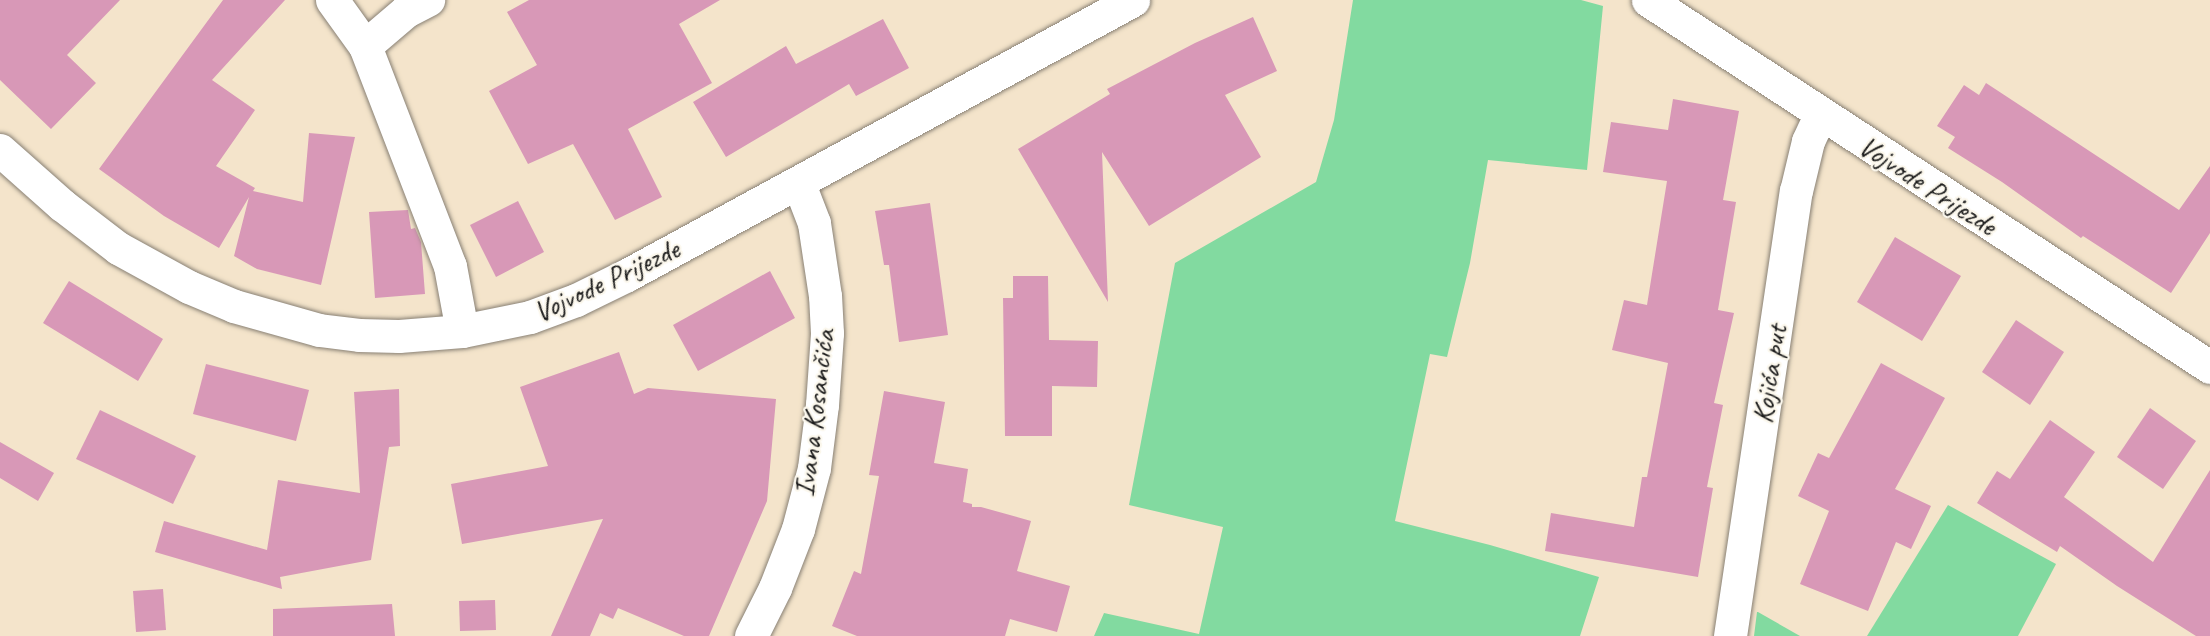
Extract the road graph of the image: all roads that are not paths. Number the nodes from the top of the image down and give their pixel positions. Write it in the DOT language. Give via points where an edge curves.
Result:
graph roads {
  1 [pos="332,0"];
  2 [pos="428,0"];
  3 [pos="1133,0"];
  4 [pos="1648,0"];
  5 [pos="365,46"];
  6 [pos="1820,115"];
  7 [pos="0,150"];
  8 [pos="799,184"];
  9 [pos="462,331"];
  10 [pos="2210,368"];
  11 [pos="751,636"];
  12 [pos="1730,636"];
  1 -- 5 [label="street"];
  2 -- 5 [label="street" via="406,11"];
  3 -- 8 [label="street, Vojvode Prijezde"];
  4 -- 6 [label="street, Vojvode Prijezde"];
  5 -- 9 [label="street" via="450,266"];
  6 -- 10 [label="street, Vojvode Prijezde"];
  6 -- 12 [label="street, Kojića put" via="1796,191"];
  7 -- 9 [label="street, Vojvode Prijezde" via="118,248 189,287 234,306 319,330 358,335"];
  8 -- 9 [label="street, Vojvode Prijezde" via="576,300 530,317"];
  8 -- 11 [label="street, Ivana Kosančića" via="814,223 825,296 827,333 822,405 814,468 798,529"];
}
